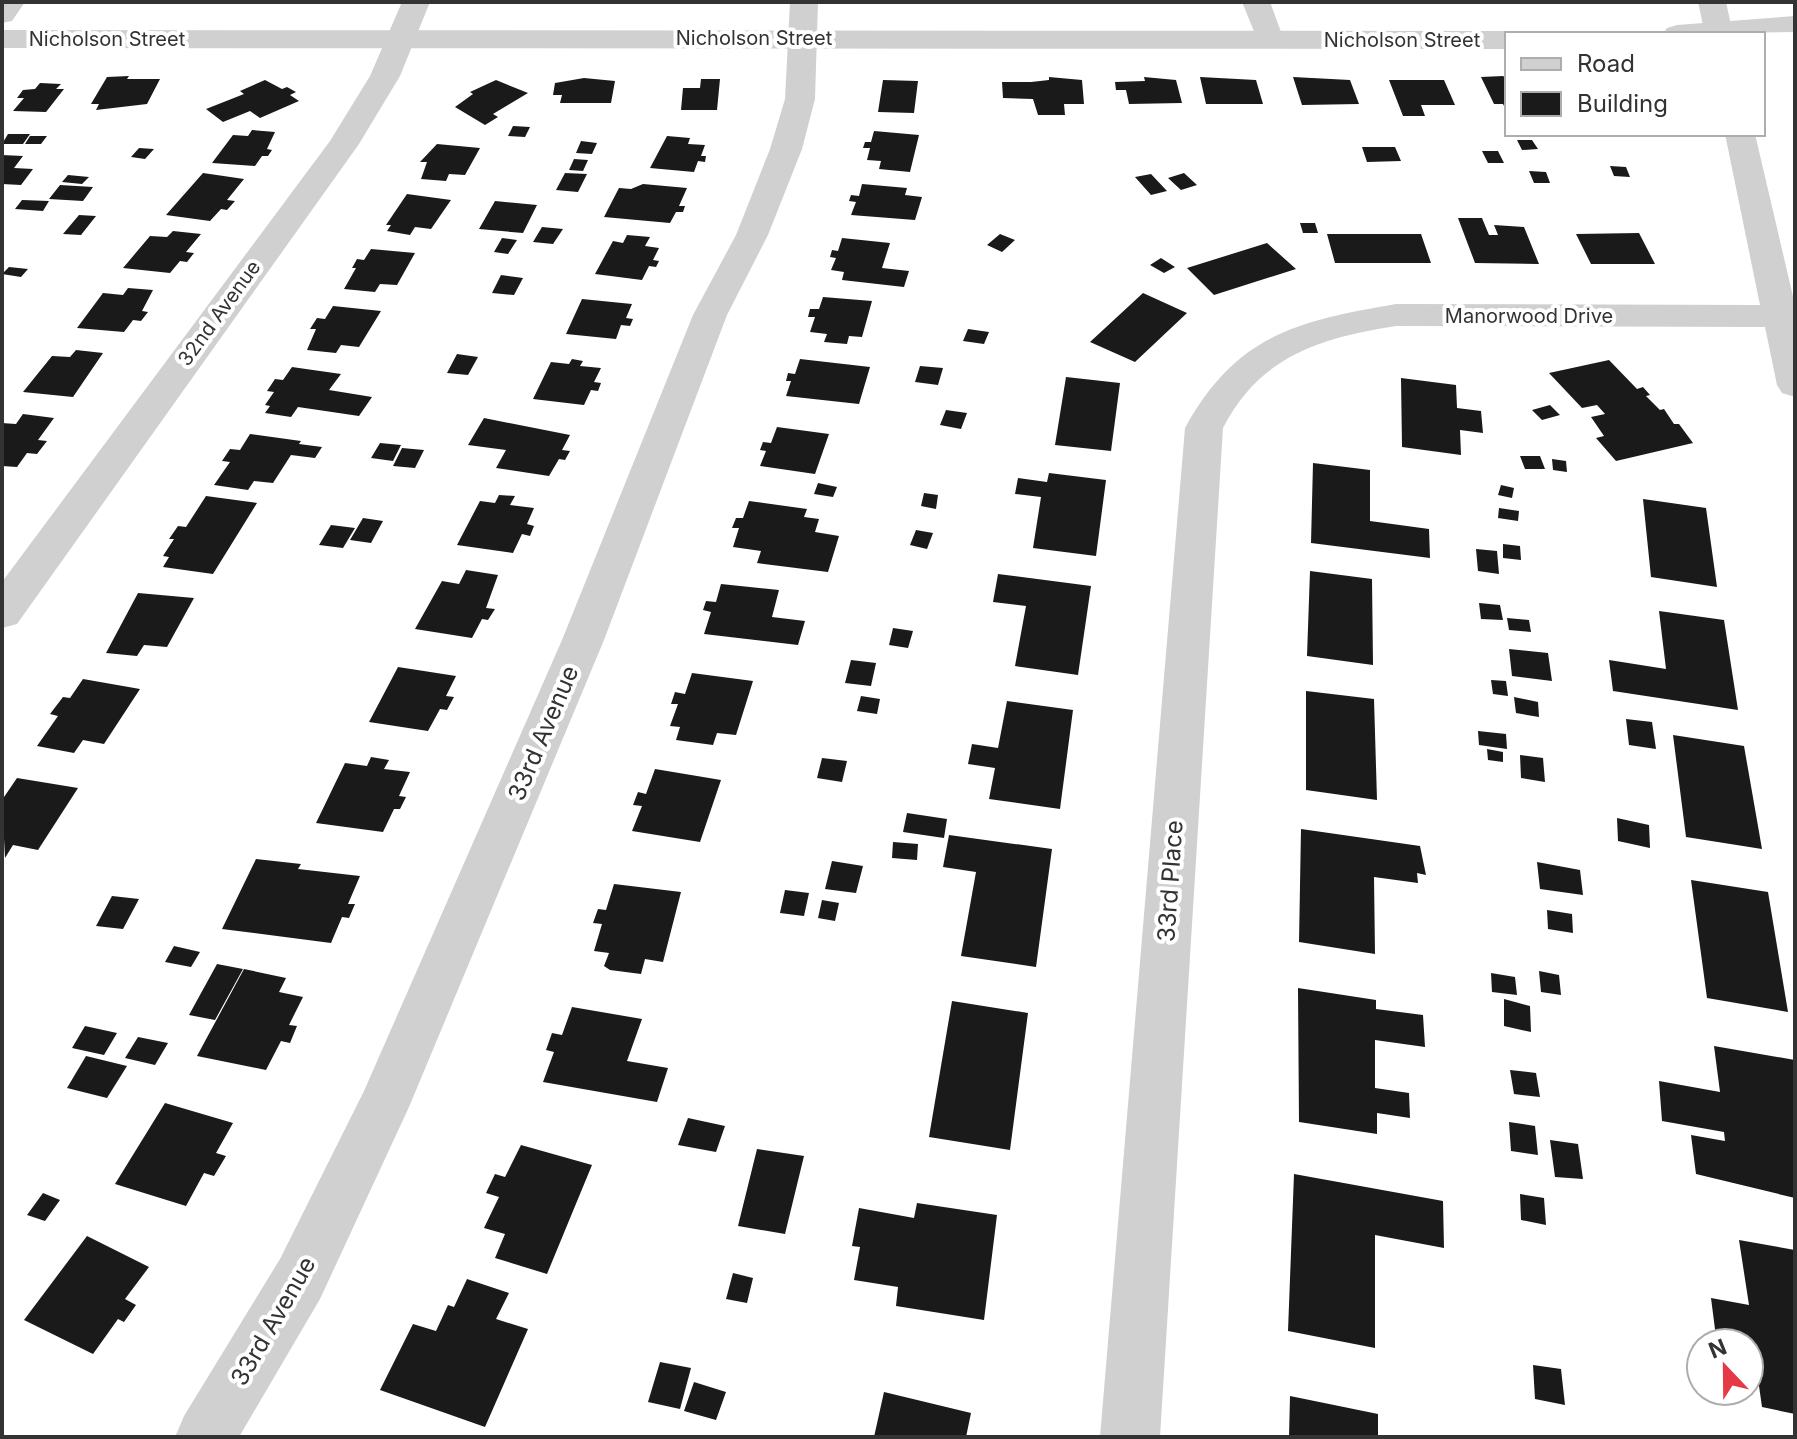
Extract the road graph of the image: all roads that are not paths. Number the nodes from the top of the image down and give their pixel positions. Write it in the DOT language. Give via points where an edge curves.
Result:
graph roads {
  1 [pos="11,2"];
  2 [pos="416,2"];
  3 [pos="1256,2"];
  4 [pos="1712,2"];
  5 [pos="2,15"];
  6 [pos="804,20"];
  7 [pos="1795,24"];
  8 [pos="1719,32"];
  9 [pos="405,38"];
  10 [pos="2,39"];
  11 [pos="1270,40"];
  12 [pos="1505,40"];
  13 [pos="1741,136"];
  14 [pos="1787,317"];
  15 [pos="1268,350"];
  16 [pos="1795,385"];
  17 [pos="2,613"];
  18 [pos="205,1437"];
  19 [pos="1130,1437"];
  1 -- 5 [label="street"];
  2 -- 9 [label="street, 32nd Avenue"];
  3 -- 11 [label="street"];
  4 -- 8 [label="street"];
  6 -- 9 [label="street, Nicholson Street"];
  6 -- 11 [label="street, Nicholson Street"];
  6 -- 18 [label="street, 33rd Avenue" via="800,99 786,149 752,235 710,315 577,654 383,1107 300,1279"];
  7 -- 8 [label="street"];
  9 -- 10 [label="street, Nicholson Street"];
  9 -- 17 [label="street, 32nd Avenue" via="301,205"];
  11 -- 12 [label="street, Nicholson Street"];
  13 -- 14 [label="street"];
  14 -- 15 [label="street, Manorwood Drive" via="1396,315 1306,334"];
  14 -- 16 [label="street"];
  15 -- 19 [label="street, 33rd Place" via="1230,385 1204,428"];
}
